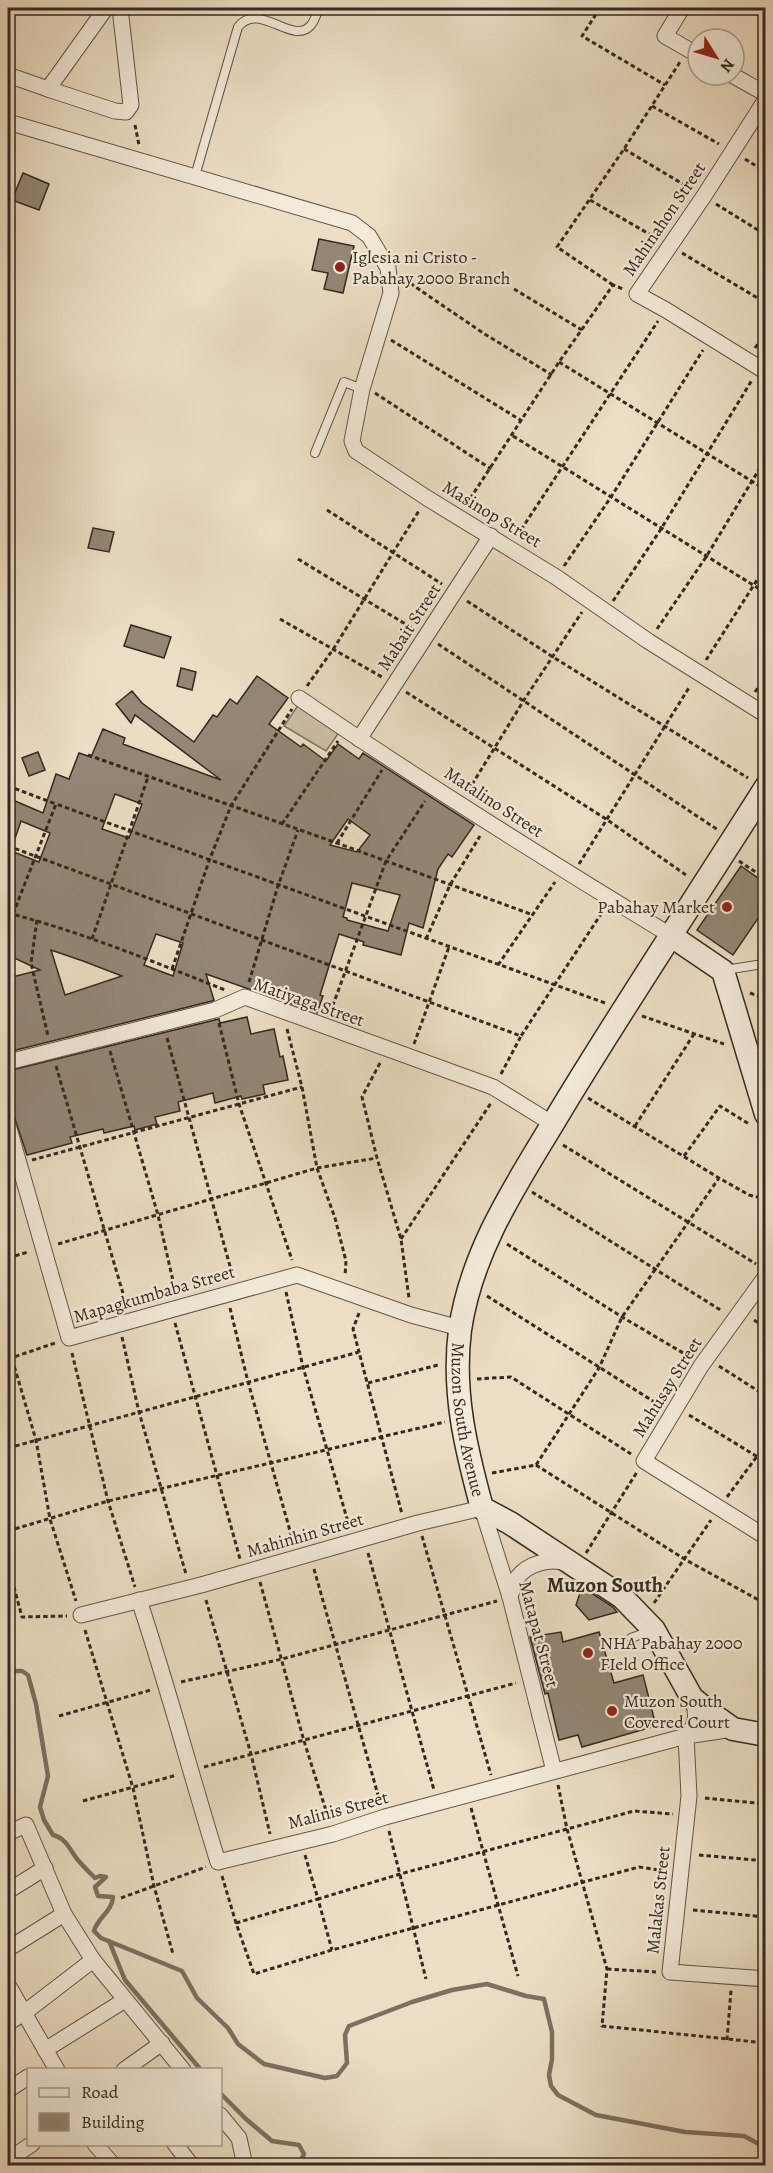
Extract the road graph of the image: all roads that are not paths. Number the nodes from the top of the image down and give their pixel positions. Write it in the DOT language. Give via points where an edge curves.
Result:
graph roads {
  1 [pos="106,8"];
  2 [pos="120,8"];
  3 [pos="319,8"];
  4 [pos="682,8"];
  5 [pos="686,48"];
  6 [pos="8,75"];
  7 [pos="746,84"];
  8 [pos="48,89"];
  9 [pos="765,97"];
  10 [pos="8,122"];
  11 [pos="195,176"];
  12 [pos="762,370"];
  13 [pos="363,387"];
  14 [pos="315,453"];
  15 [pos="491,536"];
  16 [pos="299,698"];
  17 [pos="765,715"];
  18 [pos="352,734"];
  19 [pos="765,788"];
  20 [pos="670,935"];
  21 [pos="764,963"];
  22 [pos="723,971"];
  23 [pos="8,1062"];
  24 [pos="762,1118"];
  25 [pos="8,1125"];
  26 [pos="549,1129"];
  27 [pos="765,1276"];
  28 [pos="460,1328"];
  29 [pos="482,1508"];
  30 [pos="765,1537"];
  31 [pos="577,1568"];
  32 [pos="510,1597"];
  33 [pos="139,1600"];
  34 [pos="81,1615"];
  35 [pos="650,1624"];
  36 [pos="631,1638"];
  37 [pos="692,1698"];
  38 [pos="733,1729"];
  39 [pos="764,1735"];
  40 [pos="686,1736"];
  41 [pos="554,1771"];
  42 [pos="8,1833"];
  43 [pos="45,1868"];
  44 [pos="8,1892"];
  45 [pos="64,1914"];
  46 [pos="8,1949"];
  47 [pos="93,1960"];
  48 [pos="765,1979"];
  49 [pos="8,1985"];
  50 [pos="125,2000"];
  51 [pos="24,2013"];
  52 [pos="8,2023"];
  53 [pos="162,2043"];
  54 [pos="49,2063"];
  55 [pos="127,2068"];
  56 [pos="181,2068"];
  57 [pos="27,2078"];
  58 [pos="8,2090"];
  59 [pos="222,2117"];
  60 [pos="30,2146"];
  61 [pos="96,2146"];
  62 [pos="176,2146"];
  63 [pos="8,2160"];
  64 [pos="114,2166"];
  65 [pos="192,2166"];
  66 [pos="245,2166"];
  1 -- 8 [label="street"];
  2 -- 8 [label="street" via="131,105 126,112"];
  3 -- 11 [label="lane" via="306,29 297,31 255,18 238,27"];
  4 -- 5 [label="street" via="665,36"];
  6 -- 8 [label="street"];
  7 -- 9 [label="street"];
  9 -- 12 [label="street, Mahinahon Street" via="637,294"];
  10 -- 11 [label="street"];
  11 -- 13 [label="street, Masinop Street" via="352,223 369,236 388,268 391,292"];
  13 -- 14 [label="lane" via="344,382"];
  13 -- 15 [label="street, Masinop Street" via="352,441 356,451"];
  15 -- 17 [label="street, Masinop Street"];
  15 -- 18 [label="street, Mabait Street" via="395,685"];
  16 -- 18 [label="street, Matalino Street"];
  18 -- 20 [label="street, Matalino Street"];
  19 -- 20 [label="street, Muzon South Avenue"];
  20 -- 22 [label="street"];
  20 -- 26 [label="street, Muzon South Avenue"];
  21 -- 22 [label="lane"];
  22 -- 24 [label="street"];
  23 -- 26 [label="street, Matiyaga Street" via="215,1010 244,997 496,1089"];
  25 -- 28 [label="street, Mapagkumbaba Street" via="69,1338 290,1277"];
  26 -- 28 [label="street, Muzon South Avenue" via="489,1233"];
  27 -- 30 [label="street, Mahusay Street" via="707,1358 644,1461"];
  28 -- 29 [label="street, Muzon South Avenue" via="460,1418"];
  29 -- 31 [label="street, Muzon South Avenue"];
  29 -- 32 [label="street, Matapat Street"];
  29 -- 33 [label="street, Mahinhin Street"];
  31 -- 32 [label="street" via="554,1559 536,1564 517,1578"];
  31 -- 35 [label="street, Muzon South Avenue" via="622,1597"];
  32 -- 41 [label="street, Matapat Street"];
  33 -- 34 [label="street, Mahinhin Street"];
  33 -- 41 [label="street, Malinis Street" via="218,1862 333,1834"];
  35 -- 36 [label="lane"];
  35 -- 37 [label="street, Muzon South Avenue"];
  37 -- 38 [label="street, Muzon South Avenue"];
  37 -- 40 [label="street" via="696,1721"];
  38 -- 39 [label="street, Muzon South Avenue"];
  38 -- 40 [label="street, Malinis Street"];
  40 -- 41 [label="street, Malinis Street"];
  40 -- 48 [label="street, Malakas Street" via="689,1796 670,1972"];
  42 -- 43 [label="street" via="26,1825"];
  43 -- 44 [label="street"];
  43 -- 45 [label="street"];
  45 -- 46 [label="street"];
  45 -- 47 [label="street"];
  47 -- 50 [label="street"];
  47 -- 51 [label="street"];
  49 -- 51 [label="street"];
  50 -- 53 [label="street"];
  50 -- 54 [label="street"];
  51 -- 52 [label="street"];
  51 -- 54 [label="street"];
  53 -- 55 [label="street"];
  53 -- 56 [label="street"];
  57 -- 58 [label="street"];
  59 -- 66 [label="street" via="239,2138"];
  60 -- 63 [label="street"];
  61 -- 64 [label="street"];
  62 -- 65 [label="street"];
}
